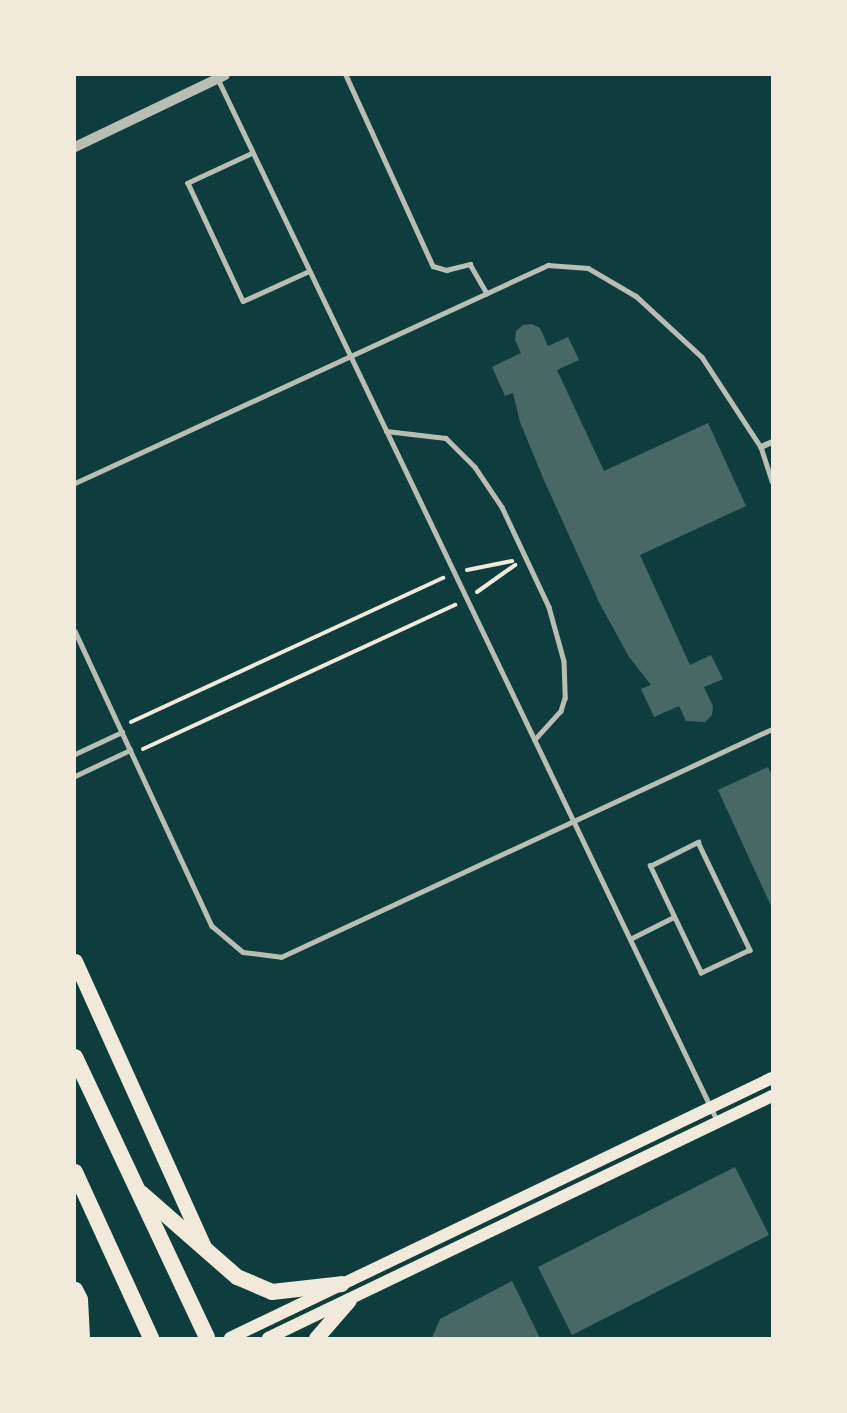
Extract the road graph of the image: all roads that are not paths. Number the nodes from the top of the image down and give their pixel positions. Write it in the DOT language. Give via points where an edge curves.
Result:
graph roads {
  1 [pos="346,75"];
  2 [pos="221,77"];
  3 [pos="75,147"];
  4 [pos="253,153"];
  5 [pos="309,271"];
  6 [pos="487,293"];
  7 [pos="351,356"];
  8 [pos="386,431"];
  9 [pos="772,442"];
  10 [pos="761,447"];
  11 [pos="772,481"];
  12 [pos="75,483"];
  13 [pos="75,631"];
  14 [pos="772,729"];
  15 [pos="121,730"];
  16 [pos="535,740"];
  17 [pos="131,752"];
  18 [pos="75,754"];
  19 [pos="75,776"];
  20 [pos="574,821"];
  21 [pos="674,917"];
  22 [pos="630,939"];
  23 [pos="75,961"];
  24 [pos="75,1057"];
  25 [pos="772,1077"];
  26 [pos="772,1096"];
  27 [pos="711,1107"];
  28 [pos="718,1122"];
  29 [pos="75,1173"];
  30 [pos="137,1189"];
  31 [pos="205,1249"];
  32 [pos="75,1289"];
  33 [pos="345,1292"];
  34 [pos="82,1338"];
  35 [pos="151,1338"];
  36 [pos="207,1338"];
  37 [pos="230,1338"];
  38 [pos="268,1338"];
  39 [pos="316,1338"];
  1 -- 6 [label="lane" via="434,266 446,270 470,264"];
  2 -- 3 [label="street"];
  2 -- 4 [label="lane"];
  4 -- 5 [label="lane"];
  4 -- 5 [label="lane" via="188,183 243,301"];
  5 -- 7 [label="lane"];
  6 -- 7 [label="lane"];
  6 -- 10 [label="lane" via="548,265 588,268 636,296 702,357"];
  7 -- 8 [label="lane"];
  7 -- 12 [label="lane"];
  8 -- 16 [label="lane"];
  8 -- 16 [label="lane" via="446,438 458,447 502,507 549,607 567,679 561,711"];
  9 -- 10 [label="street"];
  10 -- 11 [label="lane"];
  13 -- 15 [label="lane"];
  14 -- 20 [label="lane"];
  15 -- 17 [label="lane"];
  15 -- 18 [label="lane"];
  16 -- 20 [label="lane"];
  17 -- 19 [label="lane"];
  17 -- 20 [label="lane" via="212,926 243,952 281,957"];
  20 -- 22 [label="lane"];
  21 -- 21 [label="lane" via="701,973 750,950 698,842 650,866"];
  21 -- 22 [label="lane"];
  22 -- 27 [label="lane"];
  23 -- 31 [label="main road"];
  24 -- 30 [label="highway"];
  25 -- 27 [label="main road"];
  26 -- 28 [label="main road"];
  27 -- 28 [label="lane"];
  27 -- 33 [label="main road"];
  28 -- 33 [label="main road"];
  29 -- 35 [label="highway"];
  30 -- 31 [label="highway"];
  30 -- 36 [label="highway"];
  31 -- 33 [label="highway" via="237,1277 272,1292"];
  32 -- 34 [label="main road" via="80,1299"];
  33 -- 37 [label="main road"];
  33 -- 38 [label="main road"];
  33 -- 39 [label="main road"];
}
